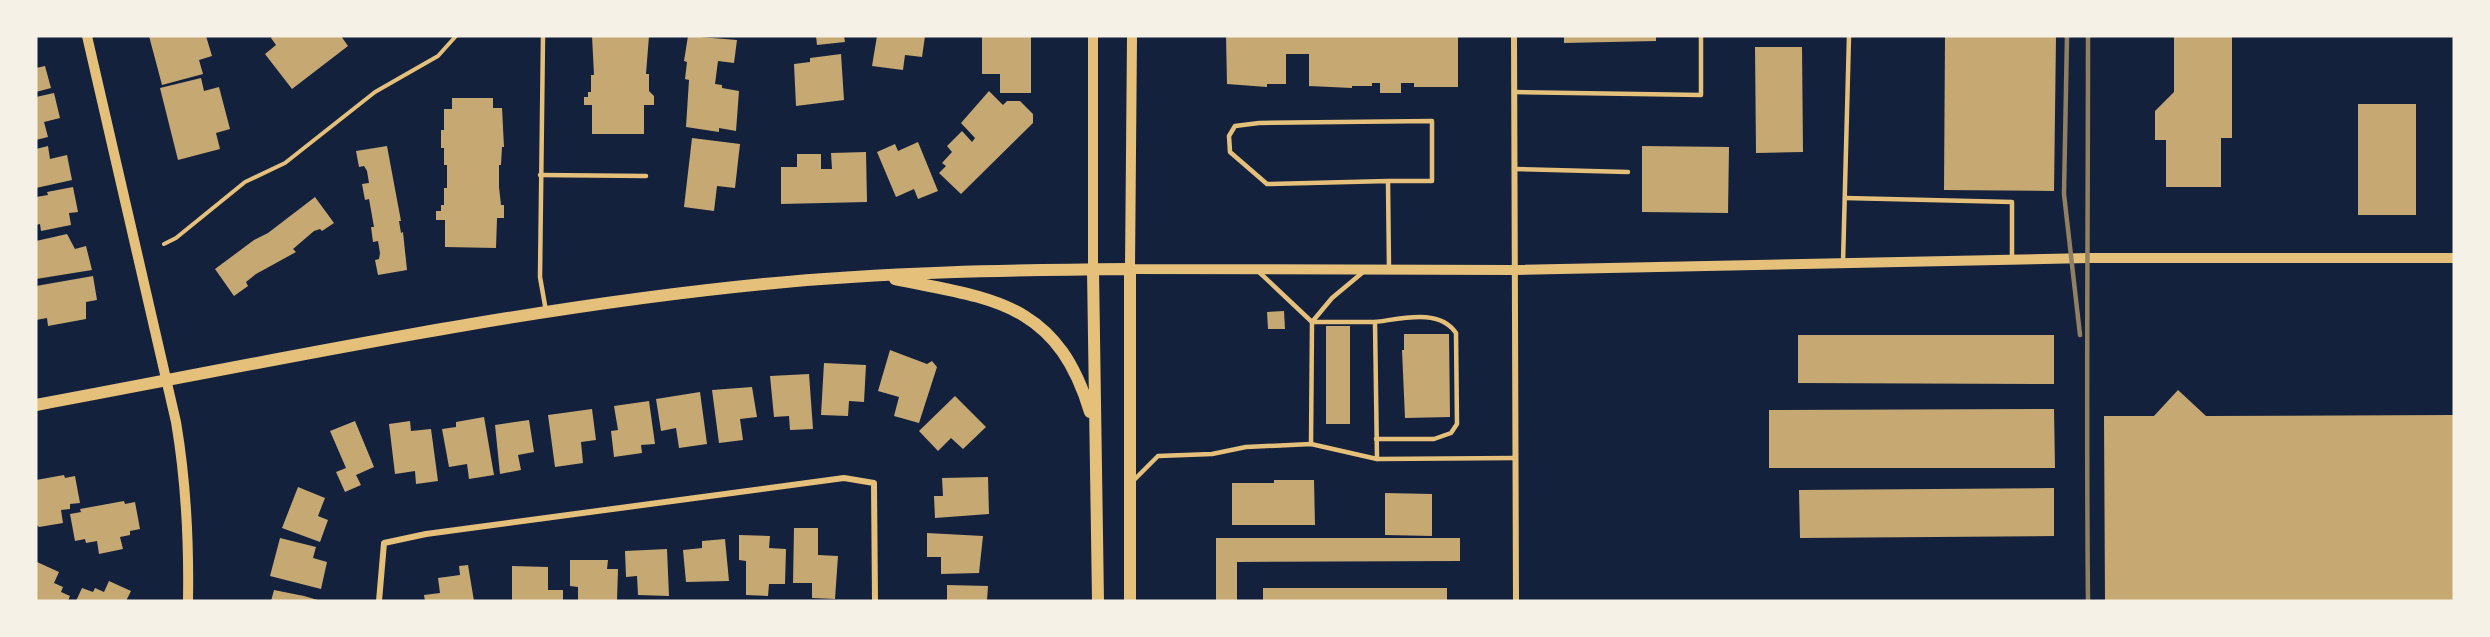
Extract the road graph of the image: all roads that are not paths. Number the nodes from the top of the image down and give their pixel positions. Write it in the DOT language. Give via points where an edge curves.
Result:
graph roads {
  1 [pos="87,36"];
  2 [pos="543,36"];
  3 [pos="1093,36"];
  4 [pos="1132,36"];
  5 [pos="1514,36"];
  6 [pos="1701,36"];
  7 [pos="1849,36"];
  8 [pos="1514,92"];
  9 [pos="1514,170"];
  10 [pos="1628,172"];
  11 [pos="540,175"];
  12 [pos="646,176"];
  13 [pos="1388,181"];
  14 [pos="1845,198"];
  15 [pos="2454,258"];
  16 [pos="2012,260"];
  17 [pos="1843,263"];
  18 [pos="1130,269"];
  19 [pos="1389,269"];
  20 [pos="1093,270"];
  21 [pos="1257,270"];
  22 [pos="1365,270"];
  23 [pos="1515,270"];
  24 [pos="876,275"];
  25 [pos="546,311"];
  26 [pos="1312,322"];
  27 [pos="1375,322"];
  28 [pos="168,381"];
  29 [pos="36,405"];
  30 [pos="1376,439"];
  31 [pos="1311,444"];
  32 [pos="1094,450"];
  33 [pos="1515,458"];
  34 [pos="1377,459"];
  35 [pos="1130,484"];
  36 [pos="188,601"];
  37 [pos="379,601"];
  38 [pos="875,601"];
  39 [pos="1098,601"];
  40 [pos="1130,601"];
  41 [pos="1516,601"];
  1 -- 28 [label="street"];
  2 -- 11 [label="lane"];
  3 -- 20 [label="street"];
  4 -- 18 [label="street"];
  5 -- 8 [label="street"];
  6 -- 8 [label="lane" via="1701,95"];
  7 -- 14 [label="lane"];
  8 -- 9 [label="street"];
  9 -- 10 [label="lane"];
  9 -- 23 [label="street"];
  11 -- 12 [label="lane"];
  11 -- 25 [label="lane" via="540,277"];
  13 -- 13 [label="lane" via="1267,184 1230,152 1229,136 1235,126 1260,123 1432,122 1432,181"];
  13 -- 19 [label="lane"];
  14 -- 16 [label="lane" via="2012,202"];
  14 -- 17 [label="lane"];
  15 -- 16 [label="street"];
  16 -- 17 [label="street"];
  17 -- 23 [label="street"];
  18 -- 20 [label="main road"];
  18 -- 21 [label="street"];
  18 -- 35 [label="main road"];
  19 -- 22 [label="street"];
  19 -- 23 [label="street"];
  20 -- 24 [label="main road"];
  20 -- 32 [label="main road"];
  21 -- 22 [label="street"];
  21 -- 26 [label="lane"];
  22 -- 26 [label="lane" via="1332,298"];
  23 -- 33 [label="street"];
  24 -- 25 [label="main road" via="764,284"];
  24 -- 32 [label="main road" via="984,297 1041,326 1056,341 1079,379 1090,411"];
  25 -- 28 [label="main road"];
  26 -- 27 [label="lane"];
  26 -- 31 [label="lane"];
  27 -- 30 [label="lane"];
  27 -- 30 [label="lane" via="1436,318 1450,323 1456,333 1457,424 1452,433 1434,440"];
  28 -- 29 [label="main road"];
  28 -- 36 [label="street" via="183,471"];
  30 -- 34 [label="lane"];
  31 -- 34 [label="lane"];
  31 -- 35 [label="lane" via="1158,456"];
  32 -- 39 [label="main road"];
  33 -- 34 [label="lane"];
  33 -- 41 [label="street"];
  35 -- 40 [label="main road"];
  37 -- 38 [label="street" via="384,543 844,478 874,483"];
}
